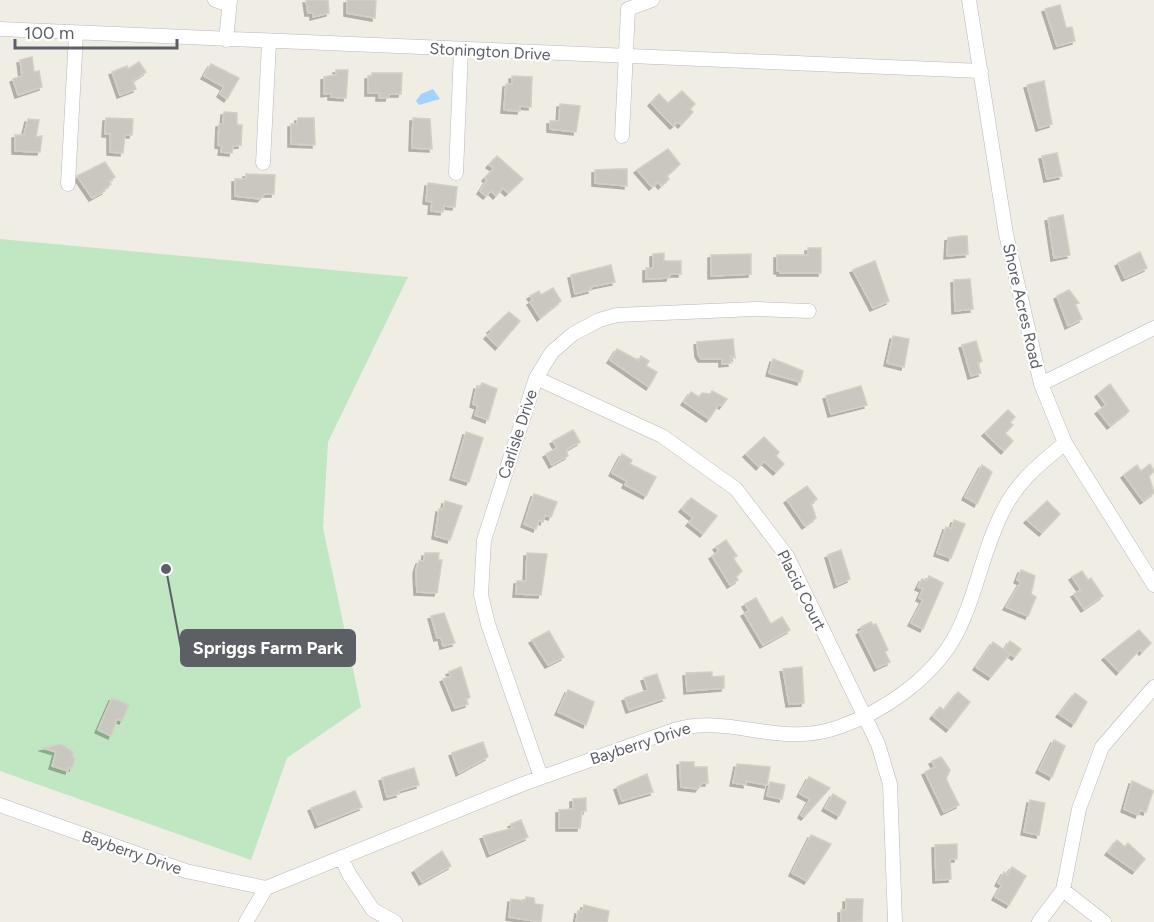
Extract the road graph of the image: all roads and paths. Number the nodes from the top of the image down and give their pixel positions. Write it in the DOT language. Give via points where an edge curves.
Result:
graph roads {
  1 [pos="215,0"];
  2 [pos="652,0"];
  3 [pos="969,0"];
  4 [pos="229,3"];
  5 [pos="0,29"];
  6 [pos="76,34"];
  7 [pos="226,40"];
  8 [pos="268,43"];
  9 [pos="461,49"];
  10 [pos="626,57"];
  11 [pos="981,71"];
  12 [pos="622,136"];
  13 [pos="263,163"];
  14 [pos="456,173"];
  15 [pos="68,184"];
  16 [pos="809,311"];
  17 [pos="1154,328"];
  18 [pos="536,378"];
  19 [pos="1041,384"];
  20 [pos="1065,443"];
  21 [pos="1154,585"];
  22 [pos="1154,687"];
  23 [pos="863,717"];
  24 [pos="541,777"];
  25 [pos="0,805"];
  26 [pos="342,859"];
  27 [pos="266,888"];
  28 [pos="1063,890"];
  29 [pos="246,922"];
  30 [pos="395,922"];
  31 [pos="895,922"];
  32 [pos="1039,922"];
  33 [pos="1104,922"];
  1 -- 4 [label="street"];
  2 -- 10 [label="street" via="628,9"];
  3 -- 11 [label="street, Shore Acres Road"];
  4 -- 7 [label="street"];
  5 -- 6 [label="street, Stonington Drive"];
  6 -- 7 [label="street, Stonington Drive"];
  6 -- 15 [label="street"];
  7 -- 8 [label="street, Stonington Drive"];
  8 -- 9 [label="street, Stonington Drive"];
  8 -- 13 [label="street"];
  9 -- 10 [label="street, Stonington Drive"];
  9 -- 14 [label="street"];
  10 -- 11 [label="street, Stonington Drive"];
  10 -- 12 [label="street"];
  11 -- 19 [label="street, Shore Acres Road" via="1006,234"];
  16 -- 18 [label="street, Carlisle Drive" via="755,309 617,315 573,334 552,352"];
  17 -- 19 [label="street"];
  18 -- 23 [label="street, Placid Court" via="662,436 736,489 787,556"];
  18 -- 24 [label="street, Carlisle Drive" via="484,540 481,596"];
  19 -- 20 [label="street, Shore Acres Road"];
  20 -- 21 [label="street, Shore Acres Road"];
  20 -- 23 [label="street, Bayberry Drive" via="1031,471 1004,508 961,621 940,659 905,691"];
  22 -- 28 [label="street" via="1102,747 1079,809"];
  23 -- 24 [label="street, Bayberry Drive" via="841,727 802,736 691,725"];
  23 -- 31 [label="street, Placid Court" via="878,744 890,784"];
  24 -- 26 [label="street, Bayberry Drive"];
  25 -- 27 [label="street, Bayberry Drive" via="186,871"];
  26 -- 27 [label="street, Bayberry Drive"];
  26 -- 30 [label="street" via="373,910"];
  27 -- 29 [label="street"];
  28 -- 32 [label="street"];
  28 -- 33 [label="street"];
}
